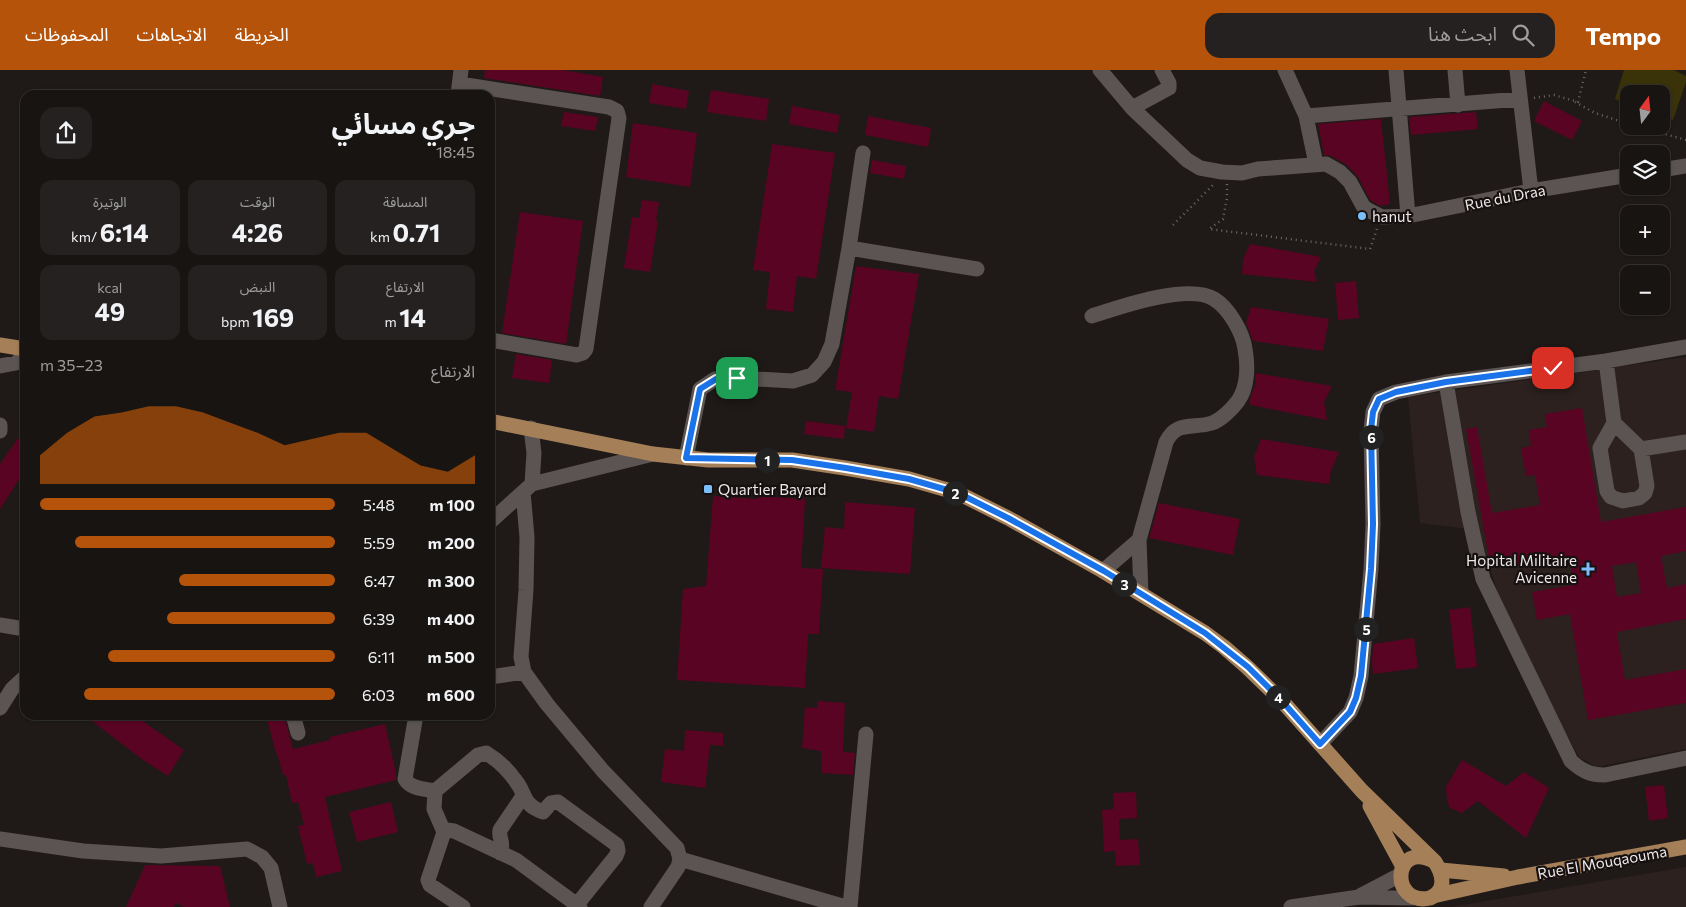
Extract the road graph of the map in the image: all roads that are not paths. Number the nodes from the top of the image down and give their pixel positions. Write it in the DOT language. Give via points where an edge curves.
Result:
graph roads {
  1 [pos="1100,70"];
  2 [pos="1162,70"];
  3 [pos="1285,70"];
  4 [pos="1396,70"];
  5 [pos="1455,70"];
  6 [pos="1518,70"];
  7 [pos="460,83"];
  8 [pos="1520,100"];
  9 [pos="1458,105"];
  10 [pos="1132,108"];
  11 [pos="1400,109"];
  12 [pos="1306,116"];
  13 [pos="863,153"];
  14 [pos="1316,164"];
  15 [pos="1686,166"];
  16 [pos="1670,169"];
  17 [pos="1620,176"];
  18 [pos="1531,191"];
  19 [pos="1408,216"];
  20 [pos="849,248"];
  21 [pos="976,269"];
  22 [pos="1092,316"];
  23 [pos="495,341"];
  24 [pos="0,345"];
  25 [pos="1686,347"];
  26 [pos="20,348"];
  27 [pos="20,359"];
  28 [pos="1606,361"];
  29 [pos="0,366"];
  30 [pos="1446,382"];
  31 [pos="495,422"];
  32 [pos="1614,423"];
  33 [pos="0,425"];
  34 [pos="531,428"];
  35 [pos="0,432"];
  36 [pos="1686,442"];
  37 [pos="1642,449"];
  38 [pos="653,454"];
  39 [pos="686,458"];
  40 [pos="528,488"];
  41 [pos="495,518"];
  42 [pos="1139,540"];
  43 [pos="1104,571"];
  44 [pos="1141,594"];
  45 [pos="0,625"];
  46 [pos="20,628"];
  47 [pos="524,672"];
  48 [pos="495,676"];
  49 [pos="20,682"];
  50 [pos="0,708"];
  51 [pos="294,720"];
  52 [pos="415,720"];
  53 [pos="298,733"];
  54 [pos="866,734"];
  55 [pos="1320,744"];
  56 [pos="1686,758"];
  57 [pos="435,791"];
  58 [pos="1362,792"];
  59 [pos="523,796"];
  60 [pos="444,832"];
  61 [pos="0,840"];
  62 [pos="1686,846"];
  63 [pos="500,853"];
  64 [pos="680,859"];
  65 [pos="1438,866"];
  66 [pos="1401,871"];
  67 [pos="1518,877"];
  68 [pos="1434,896"];
  69 [pos="1412,898"];
  70 [pos="1351,901"];
  71 [pos="577,906"];
  72 [pos="280,907"];
  73 [pos="463,907"];
  74 [pos="651,907"];
  75 [pos="846,907"];
  76 [pos="850,907"];
  77 [pos="1291,907"];
  1 -- 10 [label="street"];
  2 -- 10 [label="street" via="1170,83 1169,88"];
  3 -- 12 [label="street"];
  4 -- 11 [label="street"];
  5 -- 9 [label="street"];
  6 -- 8 [label="street"];
  7 -- 23 [label="street" via="609,107 617,111 619,118 586,349 577,355"];
  8 -- 9 [label="street"];
  8 -- 18 [label="street"];
  9 -- 11 [label="street"];
  10 -- 14 [label="street" via="1187,160 1200,168 1242,173"];
  11 -- 12 [label="street"];
  11 -- 19 [label="street"];
  12 -- 14 [label="street"];
  13 -- 20 [label="street"];
  14 -- 19 [label="street, Rue du Draa" via="1326,164 1340,172 1368,210 1382,217"];
  15 -- 16 [label="street"];
  17 -- 18 [label="street, Rue du Draa"];
  18 -- 19 [label="street, Rue du Draa"];
  20 -- 21 [label="street"];
  20 -- 39 [label="street" via="832,344 824,362 812,375 793,381 716,379 700,389"];
  22 -- 42 [label="street" via="1174,294 1202,295 1214,299 1232,317 1244,340 1248,363 1239,400 1213,422 1180,427 1170,433"];
  24 -- 26 [label="main road"];
  25 -- 28 [label="street"];
  27 -- 29 [label="street"];
  28 -- 30 [label="street"];
  28 -- 32 [label="street"];
  30 -- 55 [label="street" via="1396,392 1379,399 1373,412 1371,569 1361,676 1350,712"];
  30 -- 56 [label="street" via="1483,580 1571,761 1582,771 1605,775"];
  31 -- 34 [label="main road"];
  32 -- 37 [label="street"];
  32 -- 37 [label="street" via="1600,448 1607,491 1611,497 1632,500 1645,493"];
  33 -- 35 [label="street"];
  34 -- 38 [label="main road"];
  34 -- 40 [label="street" via="534,453"];
  36 -- 37 [label="street"];
  38 -- 39 [label="main road"];
  38 -- 40 [label="street"];
  39 -- 43 [label="main road" via="792,460 909,479 958,493"];
  40 -- 41 [label="street"];
  40 -- 47 [label="street" via="521,657"];
  42 -- 43 [label="street"];
  42 -- 44 [label="street"];
  43 -- 44 [label="main road"];
  44 -- 55 [label="main road" via="1205,633 1236,657 1282,701"];
  45 -- 46 [label="street"];
  47 -- 48 [label="street"];
  47 -- 64 [label="street" via="603,771 677,848"];
  49 -- 50 [label="street"];
  51 -- 53 [label="street"];
  52 -- 57 [label="street" via="406,778 415,788"];
  54 -- 76 [label="street"];
  55 -- 58 [label="main road"];
  57 -- 59 [label="street" via="478,755 486,753 515,780"];
  57 -- 60 [label="street" via="434,809"];
  58 -- 65 [label="main road"];
  58 -- 66 [label="main road"];
  59 -- 63 [label="street" via="500,830"];
  59 -- 71 [label="street" via="543,812 558,802 617,845 616,856"];
  60 -- 63 [label="street" via="454,832"];
  60 -- 73 [label="street" via="428,880 430,885"];
  61 -- 72 [label="street" via="83,851 161,856 247,849 262,857 271,868"];
  62 -- 67 [label="main road, Rue El Mouqaouma"];
  63 -- 71 [label="street" via="516,860"];
  64 -- 74 [label="street" via="678,868"];
  64 -- 75 [label="street"];
  65 -- 66 [label="main road" via="1422,857 1414,858"];
  65 -- 67 [label="main road, Rue El Mouqaouma"];
  65 -- 68 [label="main road" via="1443,877 1442,885"];
  66 -- 69 [label="main road" via="1400,885"];
  66 -- 70 [label="street"];
  67 -- 68 [label="main road, Rue El Mouqaouma"];
  68 -- 69 [label="main road" via="1423,900"];
  69 -- 70 [label="street"];
  70 -- 77 [label="street"];
}
